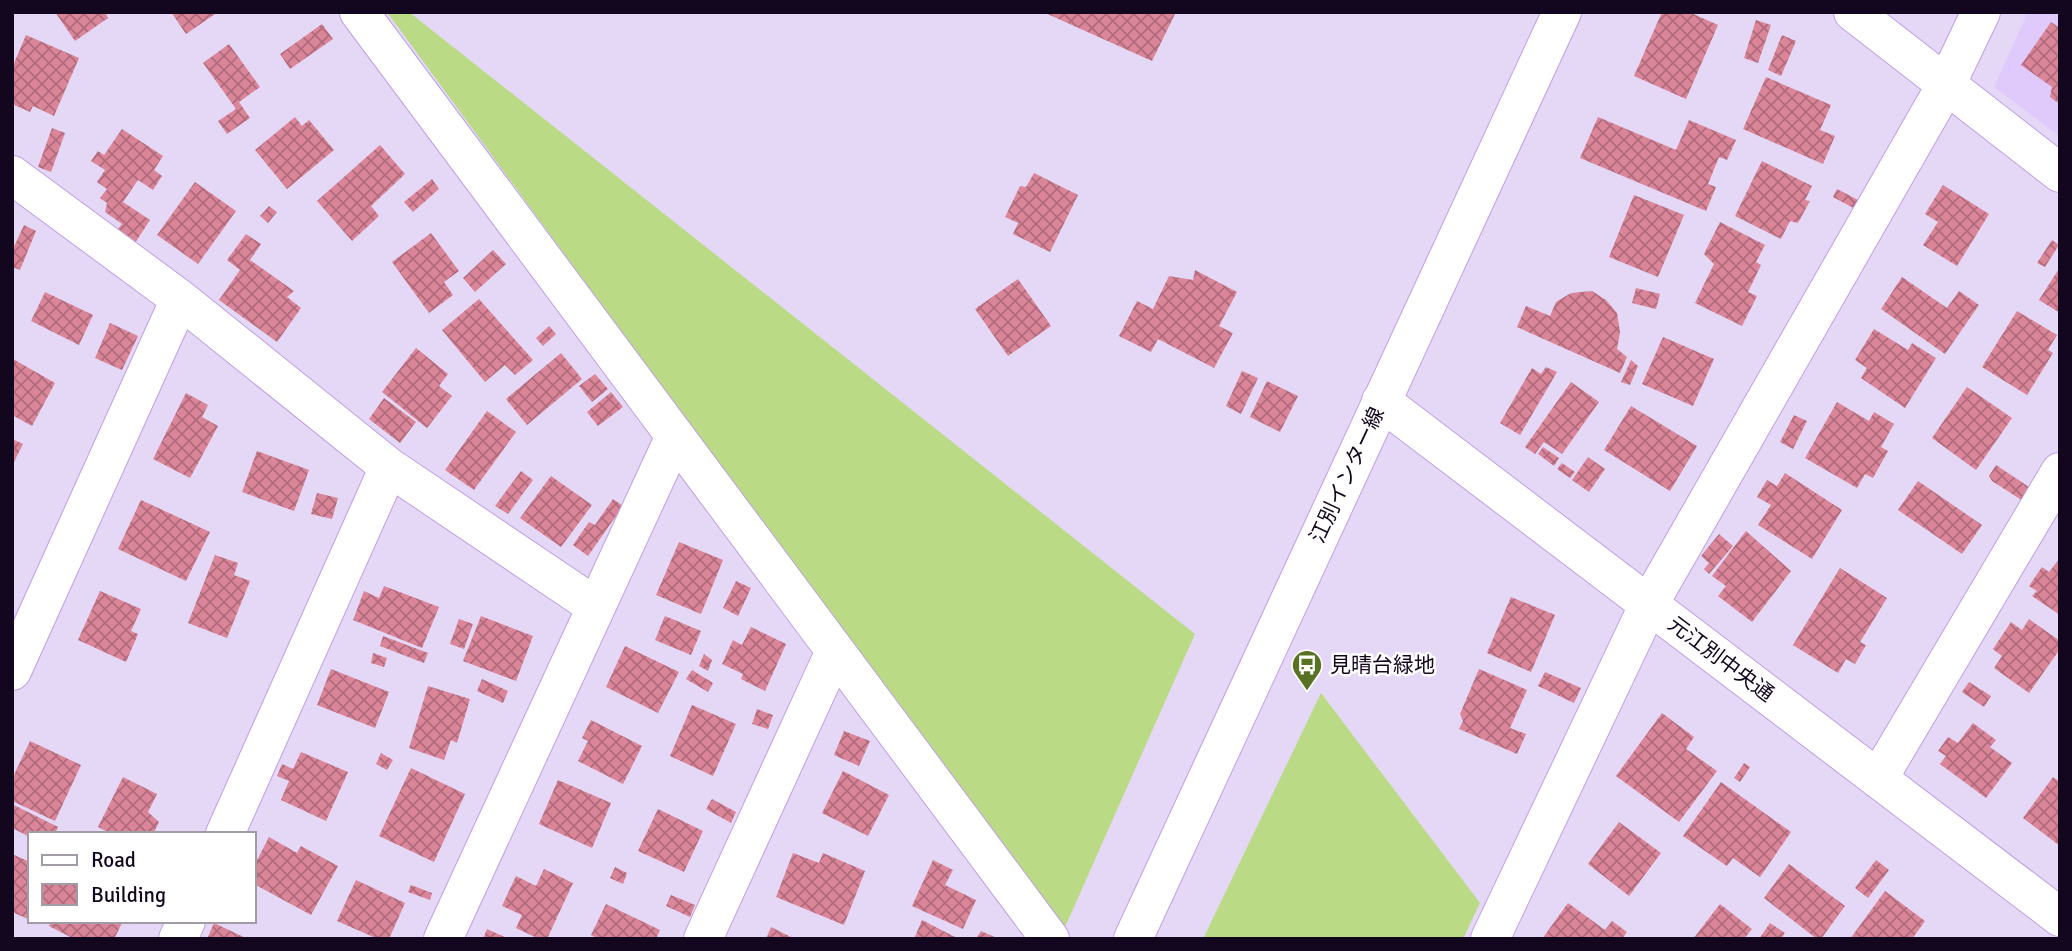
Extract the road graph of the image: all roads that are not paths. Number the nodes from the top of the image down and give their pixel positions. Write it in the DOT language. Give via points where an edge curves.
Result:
graph roads {
  1 [pos="359,12"];
  2 [pos="1562,12"];
  3 [pos="1853,12"];
  4 [pos="1981,12"];
  5 [pos="1947,85"];
  6 [pos="2060,173"];
  7 [pos="12,175"];
  8 [pos="180,299"];
  9 [pos="1381,401"];
  10 [pos="675,436"];
  11 [pos="389,467"];
  12 [pos="2060,472"];
  13 [pos="1649,604"];
  14 [pos="595,606"];
  15 [pos="835,651"];
  16 [pos="12,671"];
  17 [pos="1878,779"];
  18 [pos="226,832"];
  19 [pos="2060,917"];
  20 [pos="185,923"];
  21 [pos="1491,938"];
  22 [pos="178,939"];
  23 [pos="443,939"];
  24 [pos="703,939"];
  25 [pos="1050,939"];
  26 [pos="1133,939"];
  1 -- 10 [label="street"];
  2 -- 9 [label="street, 江別インター線"];
  3 -- 5 [label="street"];
  4 -- 5 [label="street"];
  5 -- 6 [label="street"];
  5 -- 13 [label="street"];
  7 -- 8 [label="street"];
  8 -- 11 [label="street"];
  8 -- 16 [label="street"];
  9 -- 13 [label="street, 元江別中央通"];
  9 -- 26 [label="street, 江別インター線"];
  10 -- 14 [label="street"];
  10 -- 15 [label="street"];
  11 -- 14 [label="street"];
  11 -- 18 [label="street"];
  12 -- 17 [label="street"];
  13 -- 17 [label="street, 元江別中央通"];
  13 -- 21 [label="street"];
  14 -- 23 [label="street"];
  15 -- 24 [label="street"];
  15 -- 25 [label="street"];
  17 -- 19 [label="street, 元江別中央通"];
  20 -- 22 [label="street"];
}
